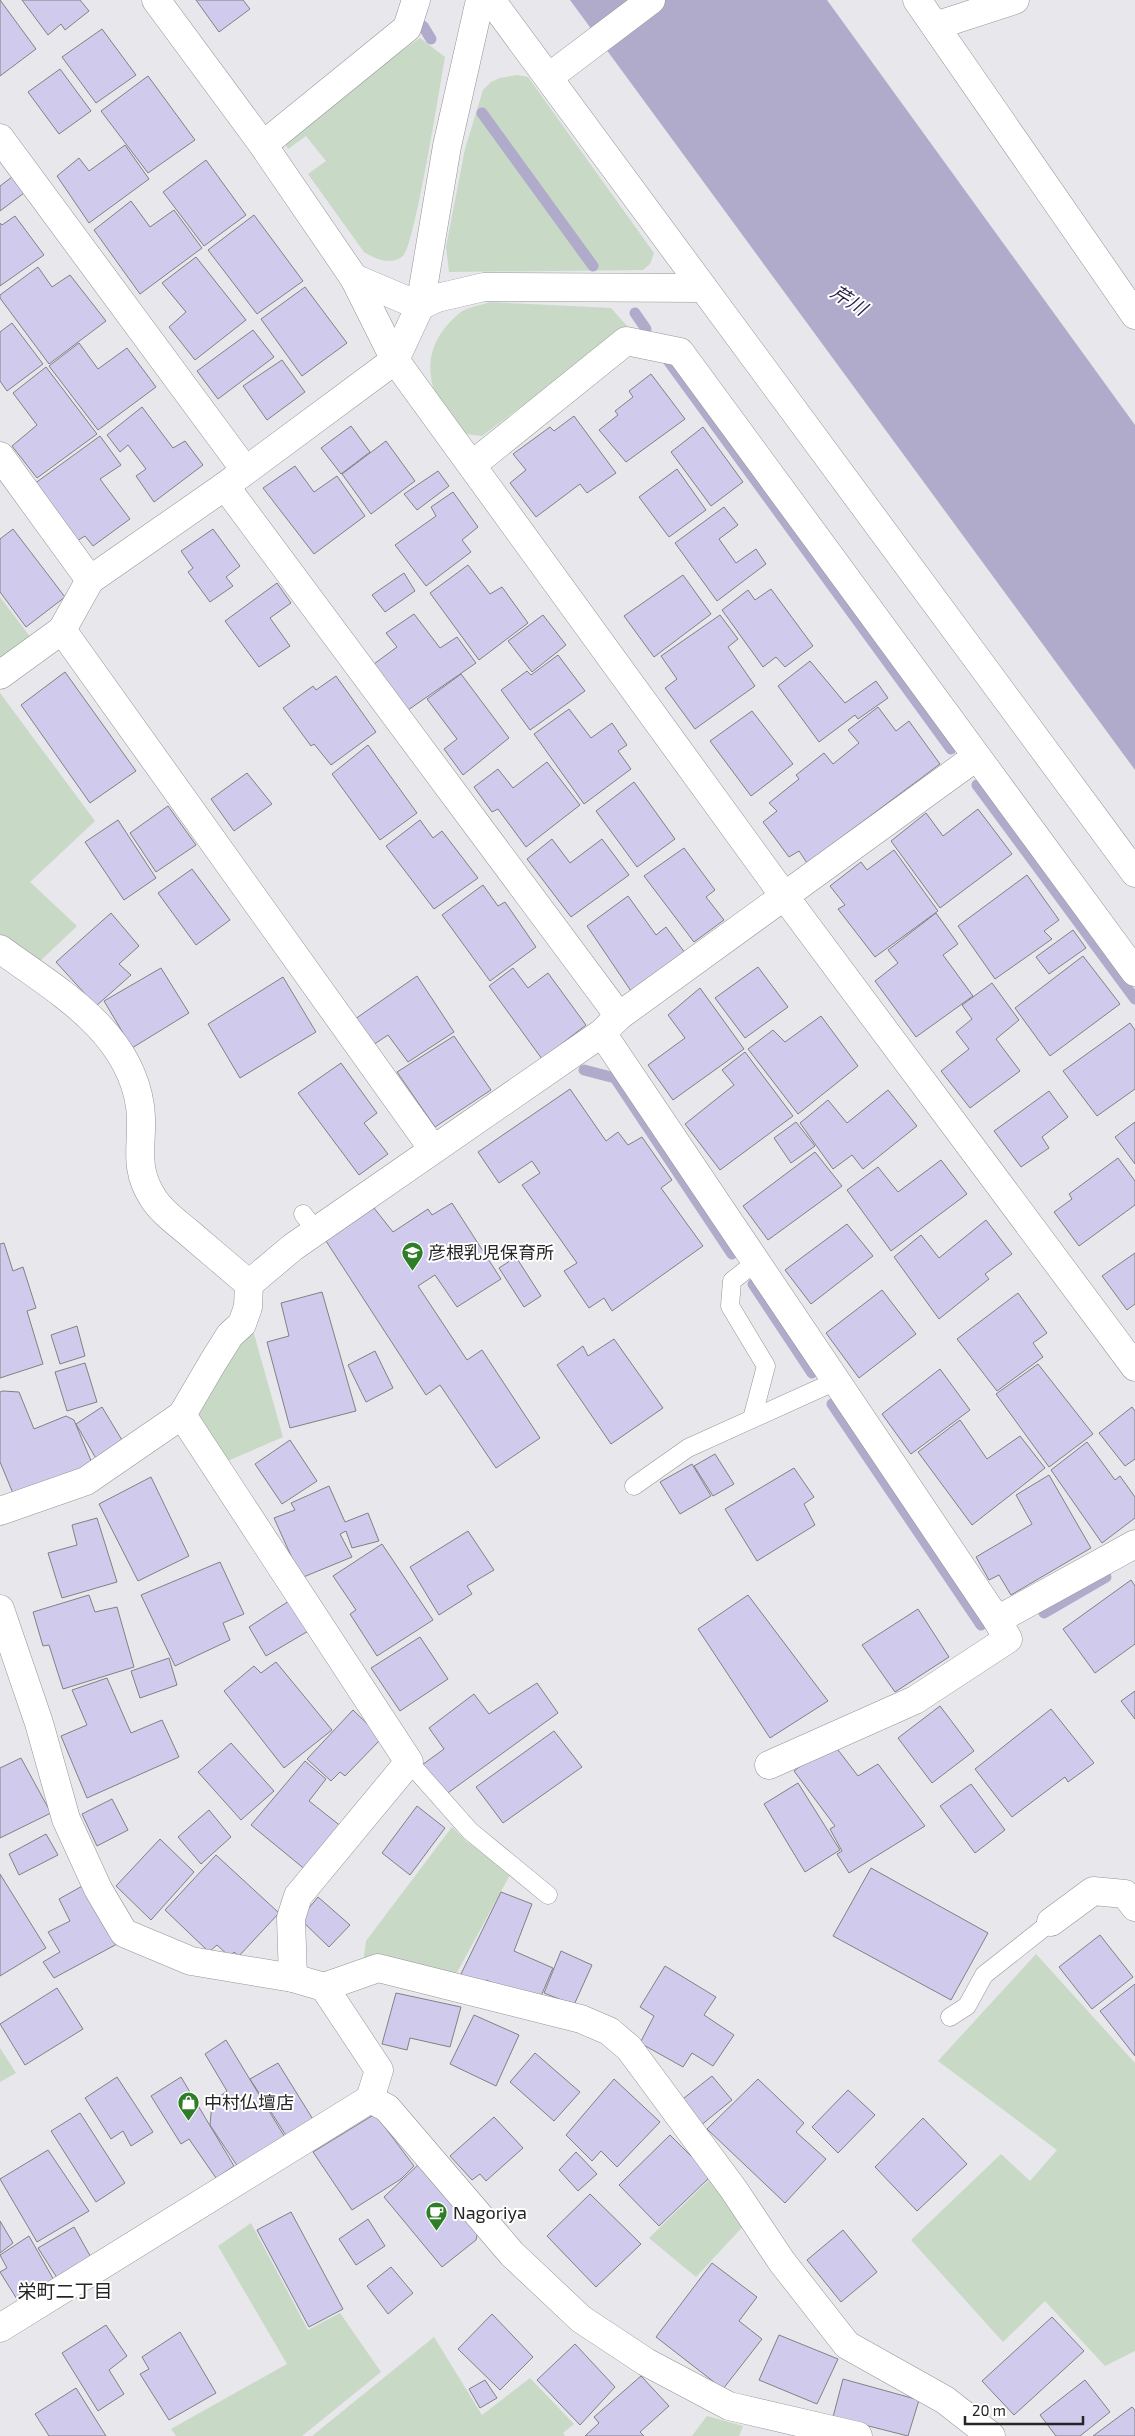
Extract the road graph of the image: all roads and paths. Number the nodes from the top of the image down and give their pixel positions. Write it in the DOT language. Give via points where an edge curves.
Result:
graph roads {
  1 [pos="156,0"];
  2 [pos="416,0"];
  3 [pos="480,0"];
  4 [pos="491,0"];
  5 [pos="651,0"];
  6 [pos="917,0"];
  7 [pos="1015,0"];
  8 [pos="935,26"];
  9 [pos="559,69"];
  10 [pos="0,138"];
  11 [pos="263,145"];
  12 [pos="354,278"];
  13 [pos="703,288"];
  14 [pos="420,306"];
  15 [pos="1135,315"];
  16 [pos="395,360"];
  17 [pos="0,456"];
  18 [pos="472,465"];
  19 [pos="235,478"];
  20 [pos="90,580"];
  21 [pos="62,630"];
  22 [pos="0,675"];
  23 [pos="976,758"];
  24 [pos="1135,873"];
  25 [pos="785,896"];
  26 [pos="0,949"];
  27 [pos="1135,972"];
  28 [pos="611,1025"];
  29 [pos="433,1149"];
  30 [pos="757,1262"];
  31 [pos="249,1284"];
  32 [pos="1135,1367"];
  33 [pos="836,1381"];
  34 [pos="182,1415"];
  35 [pos="752,1419"];
  36 [pos="634,1486"];
  37 [pos="0,1511"];
  38 [pos="1135,1545"];
  39 [pos="0,1609"];
  40 [pos="997,1620"];
  41 [pos="409,1762"];
  42 [pos="769,1765"];
  43 [pos="548,1895"];
  44 [pos="1135,1907"];
  45 [pos="1051,1922"];
  46 [pos="293,1978"];
  47 [pos="324,1987"];
  48 [pos="950,2017"];
  49 [pos="370,2099"];
  50 [pos="0,2328"];
  51 [pos="858,2436"];
  52 [pos="991,2436"];
  1 -- 11 [label="street"];
  2 -- 11 [label="street" via="407,28"];
  3 -- 14 [label="street" via="447,146"];
  4 -- 9 [label="street"];
  5 -- 9 [label="street"];
  6 -- 8 [label="street"];
  7 -- 8 [label="street"];
  8 -- 15 [label="street"];
  9 -- 13 [label="street"];
  10 -- 19 [label="street"];
  11 -- 12 [label="street"];
  12 -- 14 [label="street"];
  12 -- 16 [label="street"];
  13 -- 14 [label="street" via="484,287 437,298"];
  13 -- 24 [label="street"];
  14 -- 16 [label="street"];
  16 -- 18 [label="street"];
  16 -- 19 [label="street"];
  17 -- 20 [label="street"];
  18 -- 23 [label="street" via="626,341 680,352 961,733"];
  18 -- 25 [label="street" via="557,568"];
  19 -- 20 [label="street"];
  19 -- 28 [label="street"];
  20 -- 21 [label="street"];
  21 -- 22 [label="street"];
  21 -- 29 [label="street"];
  23 -- 25 [label="street"];
  23 -- 27 [label="street"];
  25 -- 28 [label="street"];
  25 -- 32 [label="street"];
  26 -- 31 [label="street" via="82,1009 114,1043 129,1071 140,1105 138,1155 153,1198 167,1214"];
  28 -- 29 [label="street"];
  28 -- 30 [label="street"];
  29 -- 31 [label="street" via="310,1222"];
  30 -- 33 [label="street"];
  30 -- 35 [label="lane" via="732,1281 730,1306 766,1366"];
  31 -- 34 [label="street" via="248,1307 242,1324 230,1335"];
  33 -- 35 [label="lane"];
  33 -- 40 [label="street"];
  34 -- 37 [label="street" via="86,1481"];
  34 -- 41 [label="street"];
  35 -- 36 [label="lane" via="688,1448"];
  38 -- 40 [label="street"];
  39 -- 46 [label="street" via="17,1671 39,1723 66,1819 98,1889 124,1933 191,1961"];
  40 -- 42 [label="street" via="1008,1640 915,1700"];
  41 -- 43 [label="lane" via="470,1831 500,1851"];
  41 -- 46 [label="street" via="298,1896 291,1918"];
  44 -- 45 [label="street" via="1124,1894 1092,1891"];
  45 -- 48 [label="lane" via="984,1976 967,2006"];
  46 -- 47 [label="street"];
  47 -- 49 [label="street" via="379,2070"];
  47 -- 52 [label="street" via="378,1968 581,2019 609,2031 629,2048 734,2190 782,2262 847,2344 945,2400"];
  49 -- 50 [label="street"];
  49 -- 51 [label="street" via="388,2108 484,2213 512,2254 581,2319 646,2362 729,2406"];
}
